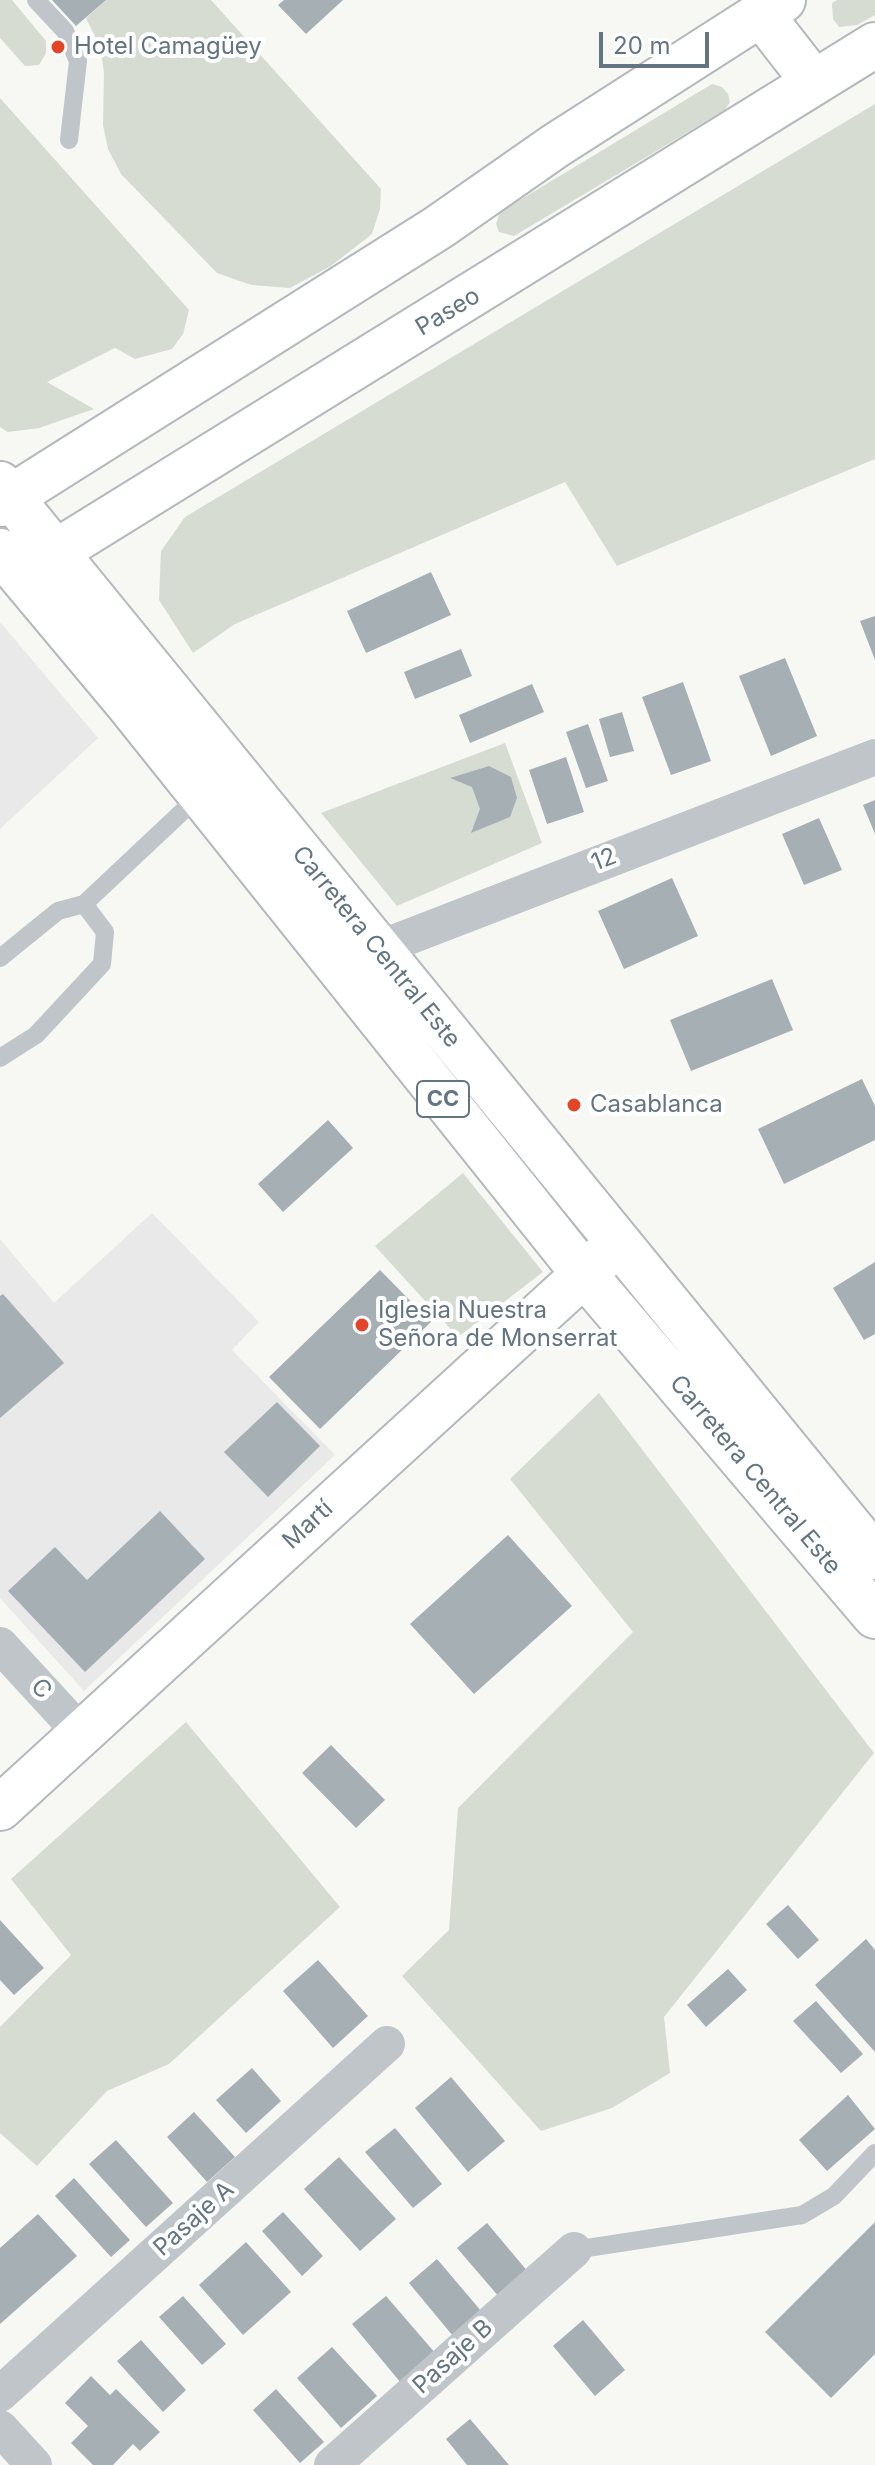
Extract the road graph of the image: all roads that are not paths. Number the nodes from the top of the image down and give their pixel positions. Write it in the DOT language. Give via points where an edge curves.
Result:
graph roads {
  1 [pos="36,0"];
  2 [pos="771,7"];
  3 [pos="875,45"];
  4 [pos="813,81"];
  5 [pos="69,140"];
  6 [pos="4,495"];
  7 [pos="25,559"];
  8 [pos="875,757"];
  9 [pos="215,782"];
  10 [pos="84,904"];
  11 [pos="376,947"];
  12 [pos="0,958"];
  13 [pos="335,966"];
  14 [pos="0,1058"];
  15 [pos="617,1244"];
  16 [pos="583,1272"];
  17 [pos="875,1557"];
  18 [pos="875,1616"];
  19 [pos="0,1645"];
  20 [pos="81,1733"];
  21 [pos="0,1808"];
  22 [pos="387,2044"];
  23 [pos="875,2153"];
  24 [pos="574,2250"];
  25 [pos="0,2394"];
  26 [pos="0,2428"];
  27 [pos="34,2465"];
  28 [pos="332,2465"];
  1 -- 5 [label="lane" via="65,31 78,61"];
  2 -- 4 [label="street"];
  2 -- 6 [label="street" via="439,227"];
  3 -- 4 [label="street, Paseo"];
  4 -- 7 [label="street, Paseo" via="488,288"];
  6 -- 7 [label="street, Carretera Central Este / CC"];
  7 -- 9 [label="street, Carretera Central Este / CC"];
  8 -- 11 [label="street, 12"];
  9 -- 10 [label="lane"];
  9 -- 11 [label="street, Carretera Central Este / CC"];
  9 -- 13 [label="street, Carretera Central Este / CC"];
  10 -- 12 [label="lane" via="58,911"];
  10 -- 14 [label="lane" via="105,932 102,964 36,1035"];
  11 -- 13 [label="street, 12"];
  11 -- 15 [label="street, Carretera Central Este / CC"];
  13 -- 16 [label="street, Carretera Central Este / CC"];
  15 -- 16 [label="street, Martí"];
  15 -- 17 [label="street, Carretera Central Este / CC"];
  16 -- 18 [label="street, Carretera Central Este / CC"];
  16 -- 20 [label="street, Martí"];
  19 -- 20 [label="street, C"];
  20 -- 21 [label="street, Martí"];
  22 -- 25 [label="street, Pasaje A"];
  23 -- 24 [label="lane" via="834,2196 802,2215"];
  24 -- 28 [label="street, Pasaje B"];
  26 -- 27 [label="street"];
}
